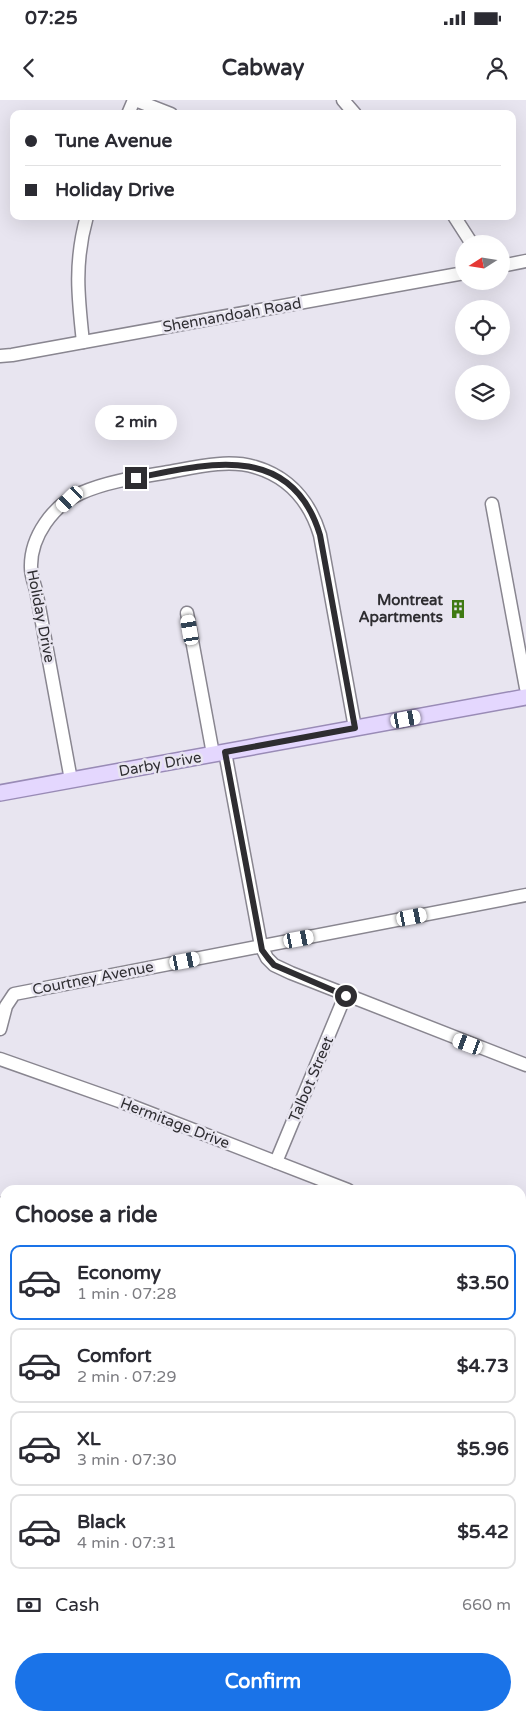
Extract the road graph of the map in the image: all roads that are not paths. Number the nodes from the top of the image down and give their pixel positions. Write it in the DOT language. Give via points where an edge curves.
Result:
graph roads {
  1 [pos="134,100"];
  2 [pos="342,100"];
  3 [pos="160,110"];
  4 [pos="351,110"];
  5 [pos="86,220"];
  6 [pos="457,220"];
  7 [pos="466,235"];
  8 [pos="526,261"];
  9 [pos="510,264"];
  10 [pos="455,275"];
  11 [pos="83,342"];
  12 [pos="0,356"];
  13 [pos="492,504"];
  14 [pos="187,613"];
  15 [pos="526,688"];
  16 [pos="526,697"];
  17 [pos="355,728"];
  18 [pos="219,753"];
  19 [pos="71,780"];
  20 [pos="0,793"];
  21 [pos="526,895"];
  22 [pos="261,946"];
  23 [pos="346,996"];
  24 [pos="0,1029"];
  25 [pos="0,1059"];
  26 [pos="526,1065"];
  27 [pos="276,1162"];
  28 [pos="335,1185"];
  1 -- 3 [label="street"];
  2 -- 4 [label="street"];
  5 -- 11 [label="street" via="77,275"];
  6 -- 7 [label="street"];
  8 -- 9 [label="street"];
  10 -- 11 [label="street, Shennandoah Road"];
  11 -- 12 [label="street, Shennandoah Road"];
  13 -- 15 [label="street"];
  14 -- 18 [label="street"];
  16 -- 17 [label="main road, Darby Drive"];
  17 -- 18 [label="main road, Darby Drive"];
  17 -- 19 [label="street, Holiday Drive" via="320,535 311,511 299,494 274,475 244,464 212,465 150,475 99,486 70,499 47,520 34,549 30,570"];
  18 -- 19 [label="main road, Darby Drive"];
  18 -- 22 [label="street"];
  19 -- 20 [label="main road, Darby Drive"];
  21 -- 22 [label="street, Courtney Avenue"];
  22 -- 23 [label="street" via="274,965"];
  22 -- 24 [label="street, Courtney Avenue" via="14,994 6,1006"];
  23 -- 26 [label="street"];
  23 -- 27 [label="street, Talbot Street"];
  25 -- 27 [label="street, Hermitage Drive"];
  27 -- 28 [label="street, Hermitage Drive"];
}
